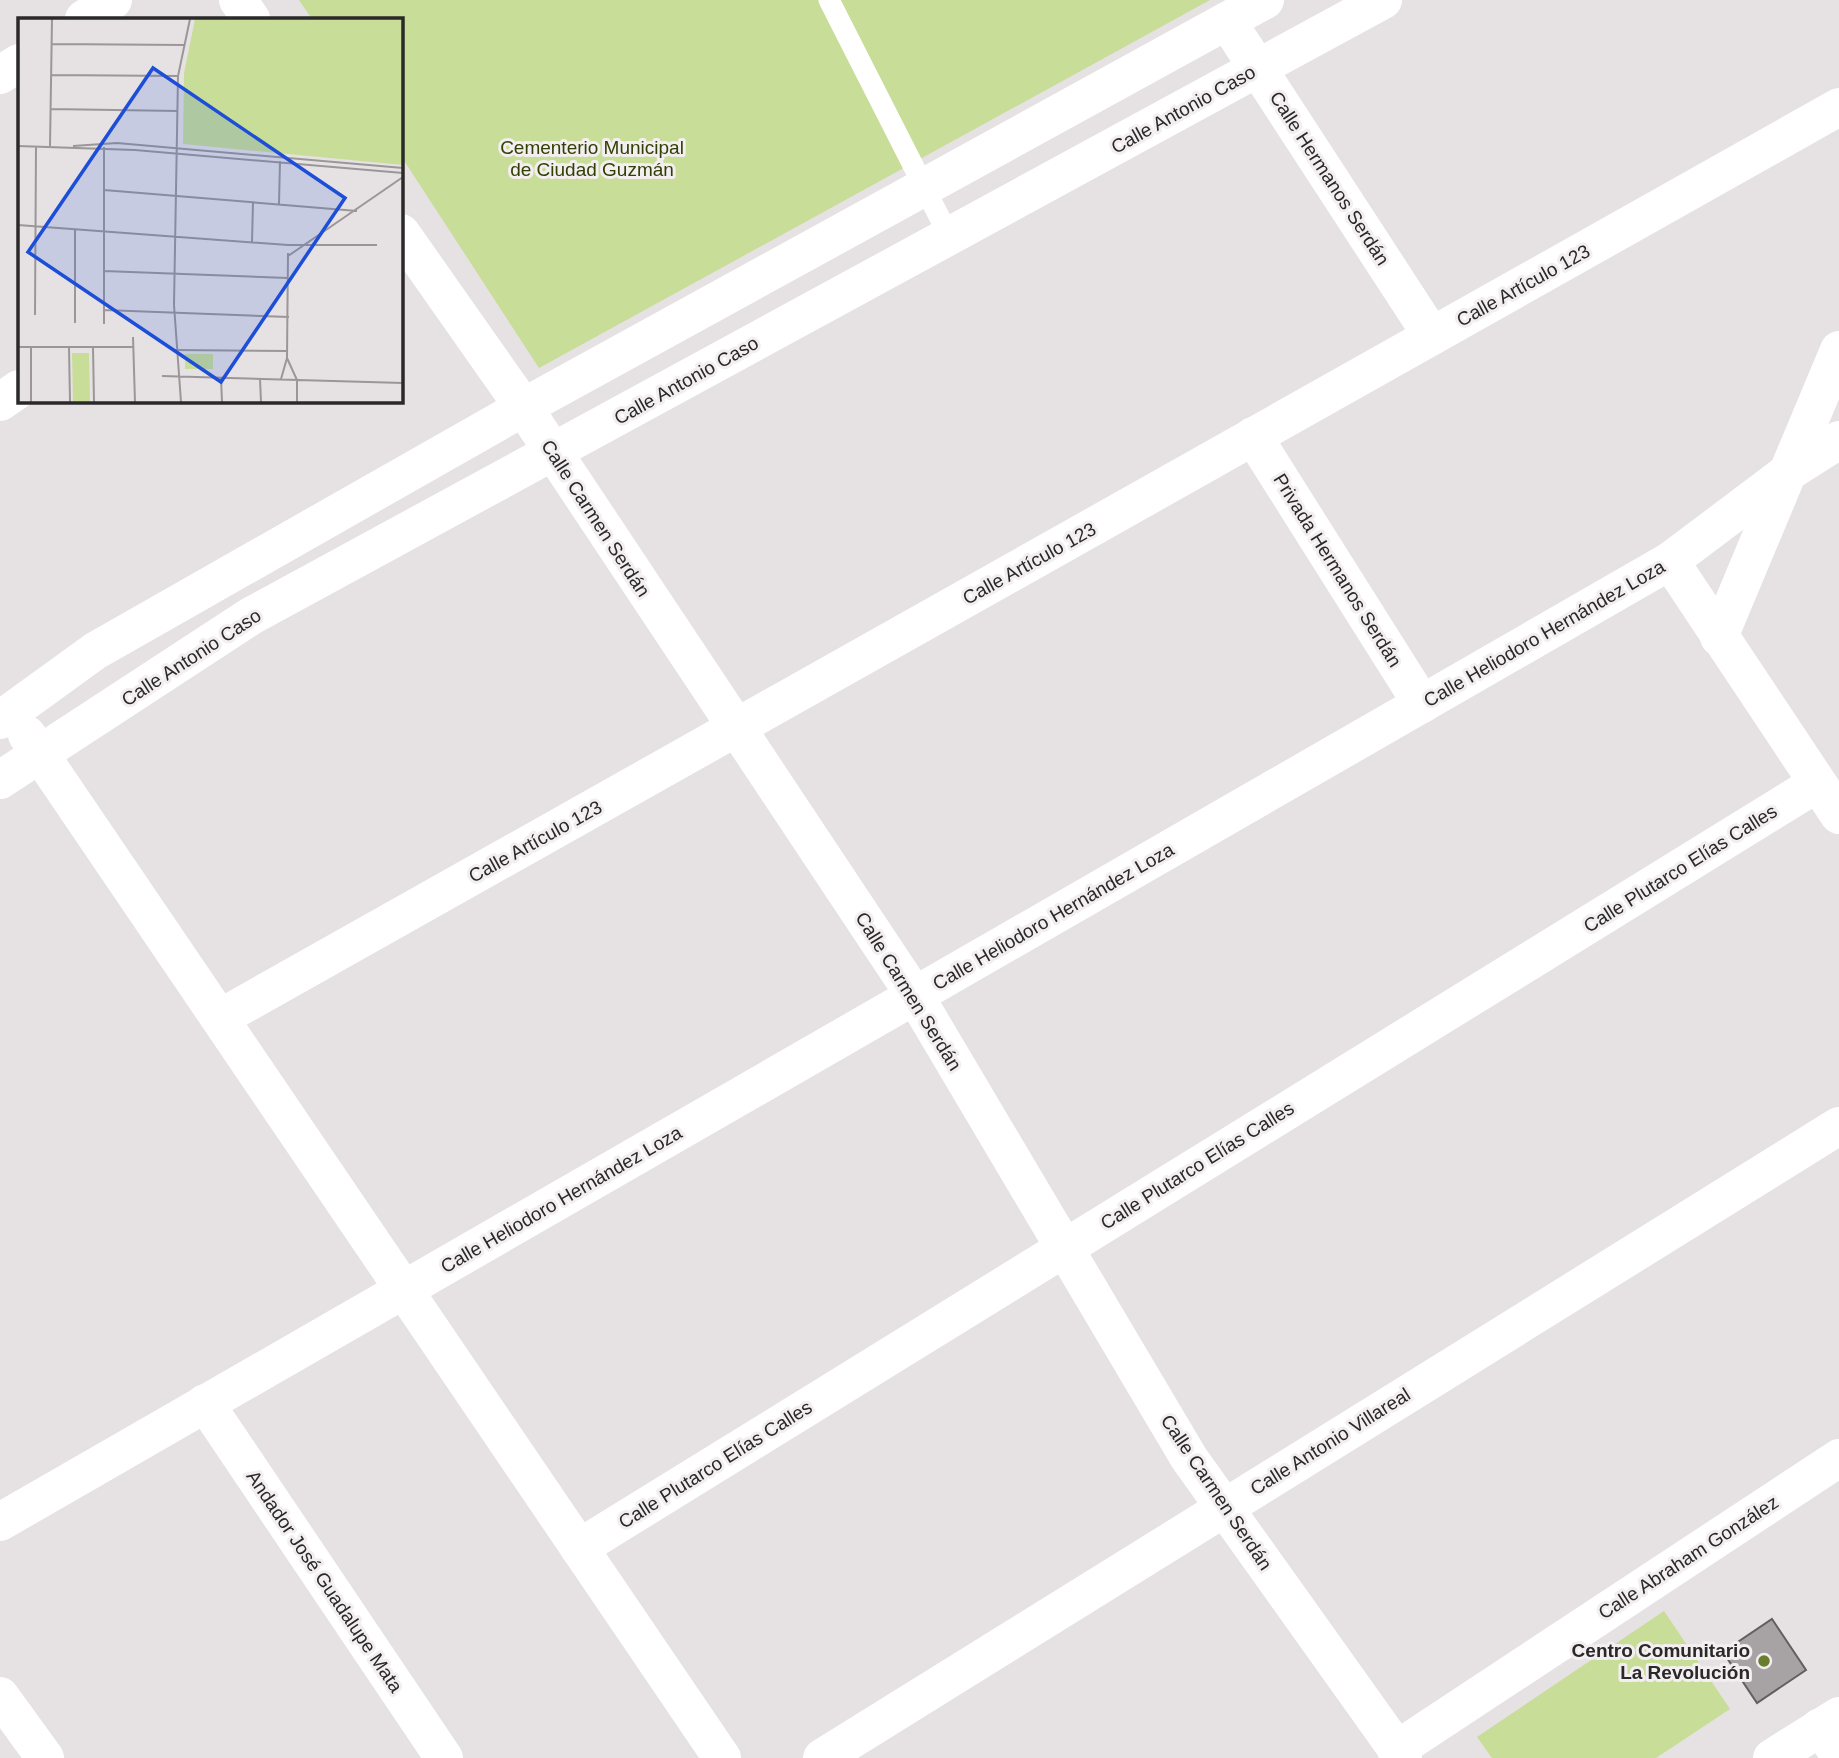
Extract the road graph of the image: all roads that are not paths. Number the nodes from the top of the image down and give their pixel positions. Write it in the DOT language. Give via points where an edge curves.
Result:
graph roads {
  1 [pos="113,0"];
  2 [pos="238,0"];
  3 [pos="829,0"];
  4 [pos="1265,0"];
  5 [pos="1383,0"];
  6 [pos="86,18"];
  7 [pos="250,18"];
  8 [pos="1227,21"];
  9 [pos="18,63"];
  10 [pos="1258,68"];
  11 [pos="0,75"];
  12 [pos="1839,107"];
  13 [pos="922,187"];
  14 [pos="402,234"];
  15 [pos="949,236"];
  16 [pos="1432,336"];
  17 [pos="1839,350"];
  18 [pos="18,390"];
  19 [pos="0,402"];
  20 [pos="524,408"];
  21 [pos="1253,436"];
  22 [pos="1839,440"];
  23 [pos="552,453"];
  24 [pos="1787,473"];
  25 [pos="1670,561"];
  26 [pos="1718,637"];
  27 [pos="1422,704"];
  28 [pos="6,716"];
  29 [pos="736,728"];
  30 [pos="41,755"];
  31 [pos="0,780"];
  32 [pos="1816,784"];
  33 [pos="1839,816"];
  34 [pos="915,996"];
  35 [pos="220,1018"];
  36 [pos="1839,1126"];
  37 [pos="1066,1247"];
  38 [pos="404,1290"];
  39 [pos="205,1403"];
  40 [pos="1839,1458"];
  41 [pos="1226,1506"];
  42 [pos="0,1521"];
  43 [pos="579,1548"];
  44 [pos="0,1696"];
  45 [pos="1833,1732"];
  46 [pos="1400,1754"];
  47 [pos="45,1758"];
  48 [pos="444,1758"];
  49 [pos="722,1758"];
  50 [pos="822,1758"];
  51 [pos="1772,1758"];
  1 -- 6 [label="street"];
  2 -- 7 [label="street"];
  3 -- 13 [label="lane"];
  4 -- 8 [label="street"];
  5 -- 10 [label="street, Calle Antonio Caso"];
  8 -- 10 [label="street, Calle Hermanos Serdán"];
  8 -- 13 [label="street"];
  9 -- 11 [label="street"];
  10 -- 15 [label="street, Calle Antonio Caso"];
  10 -- 16 [label="street, Calle Hermanos Serdán"];
  12 -- 16 [label="street, Calle Artículo 123"];
  13 -- 15 [label="lane"];
  13 -- 20 [label="street"];
  14 -- 20 [label="street, Calle Carmen Serdán"];
  15 -- 23 [label="street, Calle Antonio Caso"];
  16 -- 21 [label="street, Calle Artículo 123"];
  17 -- 24 [label="street"];
  18 -- 19 [label="street"];
  20 -- 23 [label="street, Calle Carmen Serdán"];
  20 -- 28 [label="street" via="96,651"];
  21 -- 27 [label="street, Privada Hermanos Serdán"];
  21 -- 29 [label="street, Calle Artículo 123"];
  22 -- 24 [label="street, Calle Heliodoro Hernández Loza"];
  23 -- 29 [label="street, Calle Carmen Serdán"];
  23 -- 30 [label="street, Calle Antonio Caso" via="251,616"];
  24 -- 25 [label="street, Calle Heliodoro Hernández Loza"];
  24 -- 26 [label="street"];
  25 -- 26 [label="street"];
  25 -- 27 [label="street, Calle Heliodoro Hernández Loza"];
  26 -- 32 [label="street"];
  27 -- 34 [label="street, Calle Heliodoro Hernández Loza"];
  28 -- 30 [label="street"];
  29 -- 34 [label="street, Calle Carmen Serdán"];
  29 -- 35 [label="street, Calle Artículo 123"];
  30 -- 31 [label="street, Calle Antonio Caso"];
  30 -- 35 [label="street"];
  32 -- 33 [label="street"];
  32 -- 37 [label="street, Calle Plutarco Elías Calles"];
  34 -- 37 [label="street, Calle Carmen Serdán"];
  34 -- 38 [label="street, Calle Heliodoro Hernández Loza"];
  35 -- 38 [label="street"];
  36 -- 41 [label="street, Calle Antonio Villareal"];
  37 -- 41 [label="street, Calle Carmen Serdán" via="1189,1458"];
  37 -- 43 [label="street, Calle Plutarco Elías Calles"];
  38 -- 39 [label="street, Calle Heliodoro Hernández Loza"];
  38 -- 43 [label="street"];
  39 -- 42 [label="street, Calle Heliodoro Hernández Loza"];
  39 -- 48 [label="street, Andador José Guadalupe Mata"];
  40 -- 46 [label="street, Calle Abraham González"];
  41 -- 46 [label="street, Calle Carmen Serdán"];
  41 -- 50 [label="street, Calle Antonio Villareal"];
  43 -- 49 [label="street"];
  44 -- 47 [label="street"];
  45 -- 51 [label="street"];
}
